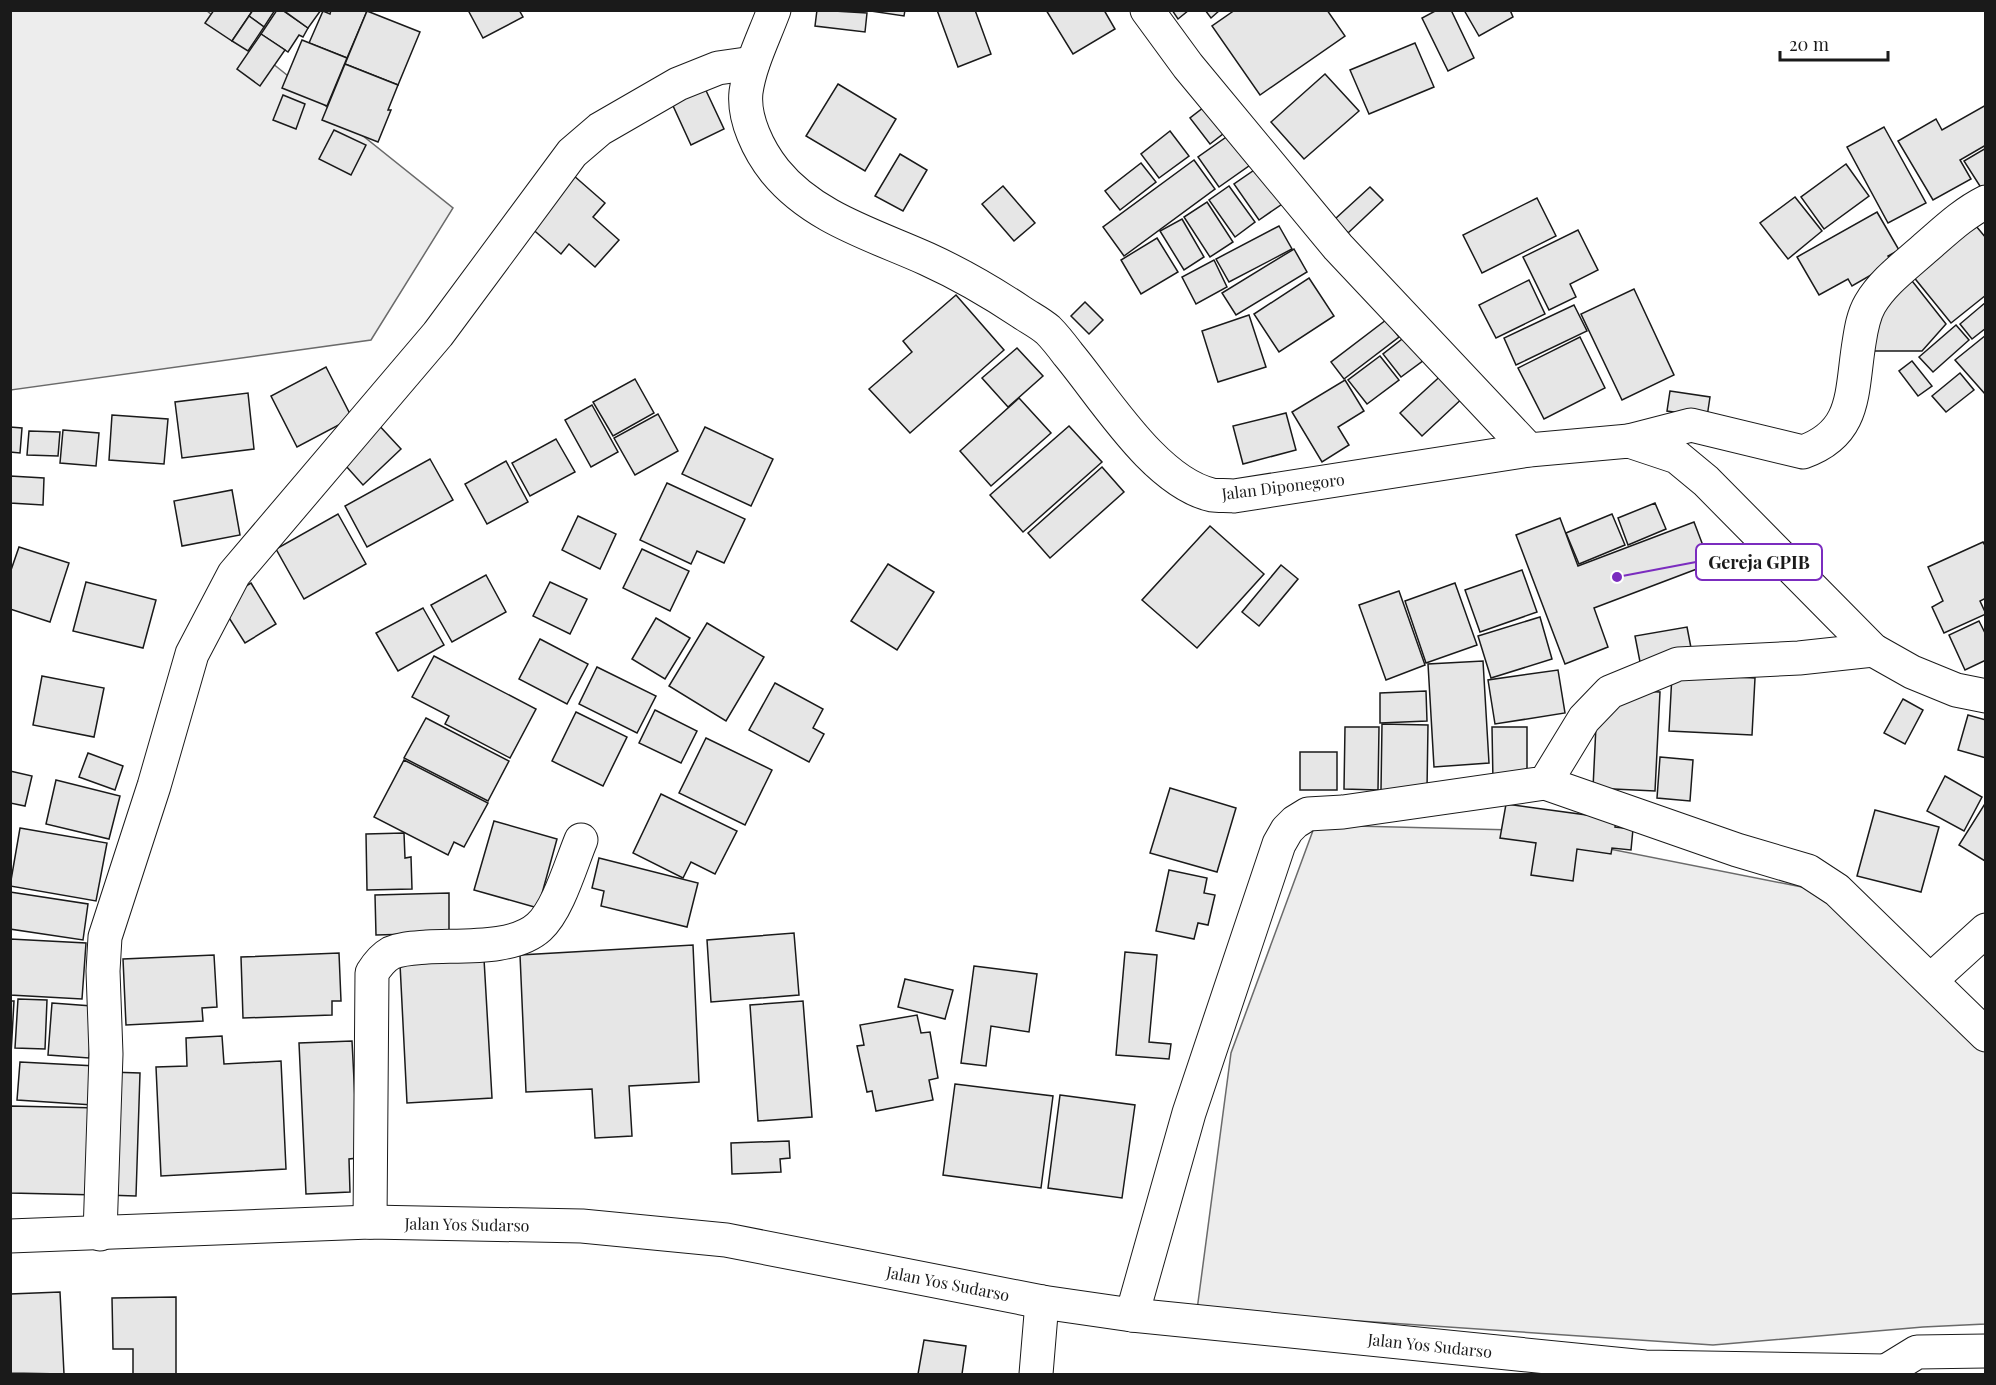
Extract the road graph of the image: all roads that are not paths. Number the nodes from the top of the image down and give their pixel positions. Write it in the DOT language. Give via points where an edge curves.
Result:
graph roads {
  1 [pos="774,10"];
  2 [pos="1147,10"];
  3 [pos="753,63"];
  4 [pos="1986,202"];
  5 [pos="1629,441"];
  6 [pos="1529,450"];
  7 [pos="1873,650"];
  8 [pos="1986,696"];
  9 [pos="1545,783"];
  10 [pos="581,840"];
  11 [pos="1986,930"];
  12 [pos="1931,980"];
  13 [pos="1986,1035"];
  14 [pos="370,1222"];
  15 [pos="100,1234"];
  16 [pos="10,1236"];
  17 [pos="1042,1302"];
  18 [pos="1132,1315"];
  19 [pos="1986,1351"];
  20 [pos="1644,1371"];
  21 [pos="1889,1373"];
  22 [pos="1036,1374"];
  1 -- 3 [label="main road, Jalan Diponegoro"];
  2 -- 6 [label="main road" via="1188,66 1338,247"];
  3 -- 6 [label="main road, Jalan Diponegoro" via="746,93 748,117 775,171 797,194 835,219 987,289 1048,330 1135,440 1187,485 1212,495 1234,496"];
  3 -- 15 [label="main road" via="718,68 678,84 600,129 572,153 438,334 234,574 192,654 105,937"];
  4 -- 5 [label="main road" via="1968,212 1888,280 1869,305 1861,327 1848,413 1838,430 1818,446 1803,452 1691,426"];
  5 -- 6 [label="main road, Jalan Diponegoro"];
  5 -- 7 [label="main road, Jalan Diponegoro" via="1677,457"];
  7 -- 8 [label="main road, Jalan Diponegoro" via="1945,686"];
  7 -- 9 [label="main road" via="1678,664 1610,692 1584,719"];
  9 -- 12 [label="main road" via="1808,871 1837,890"];
  9 -- 18 [label="main road" via="1308,814 1287,830 1275,854 1189,1113"];
  10 -- 14 [label="main road" via="550,914 526,936 503,943 406,948 390,954 372,973"];
  11 -- 12 [label="main road"];
  12 -- 13 [label="main road"];
  14 -- 15 [label="main road, Jalan Yos Sudarso"];
  14 -- 17 [label="main road, Jalan Yos Sudarso" via="582,1226 726,1240"];
  15 -- 16 [label="main road, Jalan Yos Sudarso"];
  17 -- 18 [label="main road, Jalan Yos Sudarso"];
  17 -- 22 [label="main road"];
  18 -- 20 [label="main road, Jalan Yos Sudarso"];
  19 -- 21 [label="main road, Jalan Yos Sudarso" via="1917,1352"];
  20 -- 21 [label="main road, Jalan Yos Sudarso"];
}
